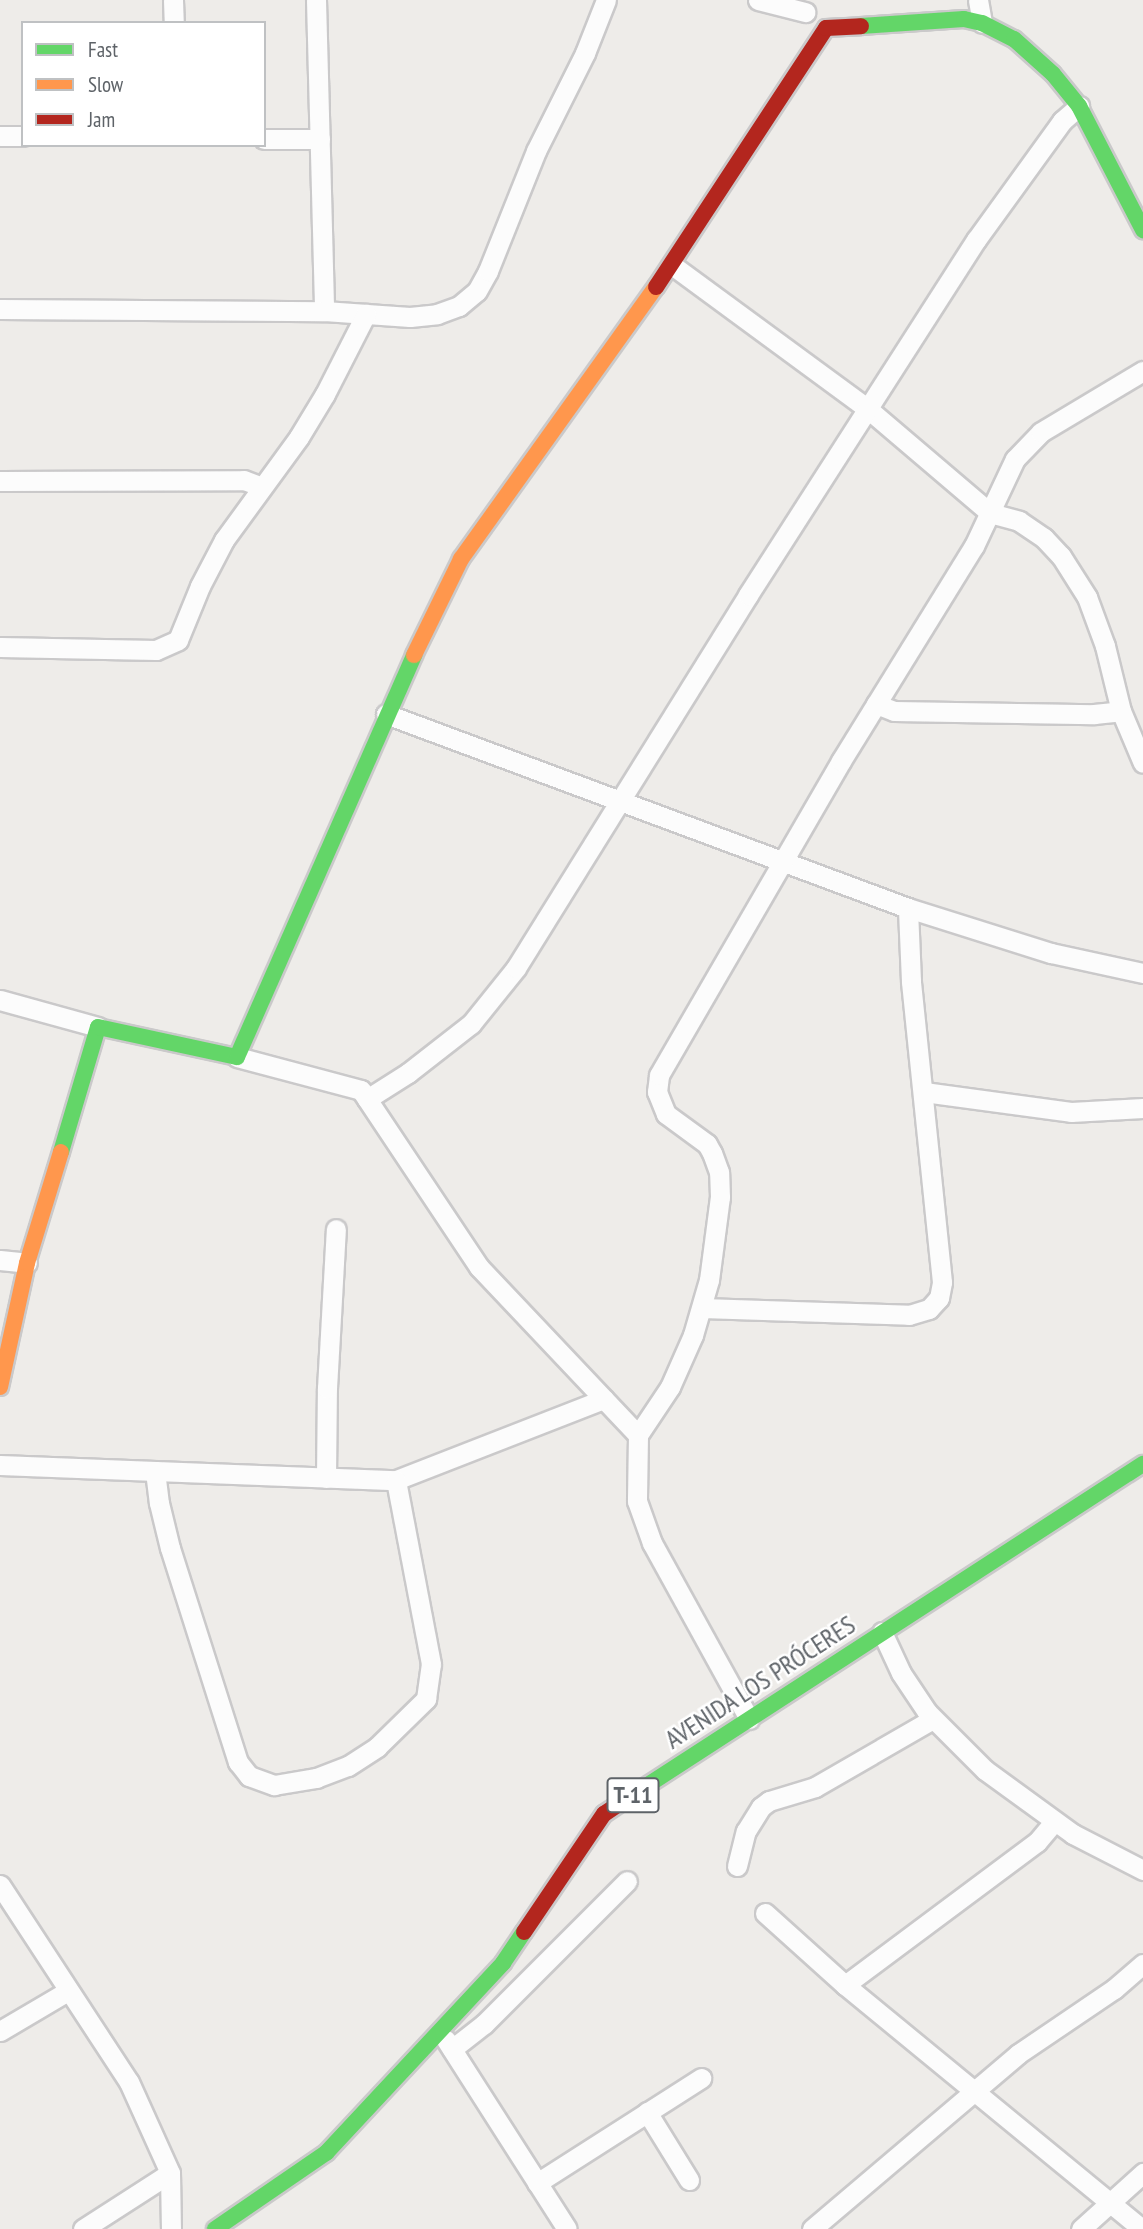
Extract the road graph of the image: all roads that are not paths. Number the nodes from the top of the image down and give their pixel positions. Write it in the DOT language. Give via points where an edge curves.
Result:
graph roads {
  1 [pos="173,0"];
  2 [pos="316,0"];
  3 [pos="606,0"];
  4 [pos="758,0"];
  5 [pos="978,0"];
  6 [pos="805,6"];
  7 [pos="174,21"];
  8 [pos="982,23"];
  9 [pos="820,38"];
  10 [pos="1079,106"];
  11 [pos="0,136"];
  12 [pos="21,136"];
  13 [pos="266,139"];
  14 [pos="320,139"];
  15 [pos="1143,230"];
  16 [pos="672,265"];
  17 [pos="0,309"];
  18 [pos="324,311"];
  19 [pos="366,314"];
  20 [pos="1143,371"];
  21 [pos="868,409"];
  22 [pos="0,481"];
  23 [pos="262,487"];
  24 [pos="990,513"];
  25 [pos="0,647"];
  26 [pos="876,704"];
  27 [pos="1121,711"];
  28 [pos="386,714"];
  29 [pos="1143,763"];
  30 [pos="620,800"];
  31 [pos="782,863"];
  32 [pos="908,908"];
  33 [pos="1143,973"];
  34 [pos="0,1000"];
  35 [pos="99,1027"];
  36 [pos="237,1057"];
  37 [pos="924,1092"];
  38 [pos="367,1099"];
  39 [pos="1143,1108"];
  40 [pos="336,1229"];
  41 [pos="0,1260"];
  42 [pos="27,1263"];
  43 [pos="702,1308"];
  44 [pos="0,1387"];
  45 [pos="604,1399"];
  46 [pos="638,1435"];
  47 [pos="1143,1464"];
  48 [pos="0,1465"];
  49 [pos="155,1471"];
  50 [pos="326,1478"];
  51 [pos="396,1480"];
  52 [pos="882,1632"];
  53 [pos="749,1719"];
  54 [pos="933,1719"];
  55 [pos="1054,1822"];
  56 [pos="737,1866"];
  57 [pos="1143,1870"];
  58 [pos="627,1881"];
  59 [pos="0,1885"];
  60 [pos="765,1913"];
  61 [pos="515,1945"];
  62 [pos="1143,1964"];
  63 [pos="541,1967"];
  64 [pos="845,1985"];
  65 [pos="68,1991"];
  66 [pos="440,2031"];
  67 [pos="0,2032"];
  68 [pos="452,2049"];
  69 [pos="701,2078"];
  70 [pos="974,2092"];
  71 [pos="647,2112"];
  72 [pos="170,2173"];
  73 [pos="1143,2173"];
  74 [pos="689,2180"];
  75 [pos="537,2183"];
  76 [pos="1112,2201"];
  77 [pos="83,2229"];
  78 [pos="172,2229"];
  79 [pos="215,2229"];
  80 [pos="566,2229"];
  81 [pos="812,2229"];
  82 [pos="1082,2229"];
  83 [pos="1142,2229"];
  1 -- 7 [label="street"];
  2 -- 14 [label="street"];
  3 -- 19 [label="street" via="477,291 459,306 437,314"];
  4 -- 6 [label="street"];
  5 -- 8 [label="street"];
  6 -- 9 [label="street" via="811,29"];
  8 -- 9 [label="main road" via="964,19 826,28"];
  8 -- 10 [label="main road" via="1027,49"];
  9 -- 16 [label="main road"];
  10 -- 15 [label="main road"];
  10 -- 21 [label="street" via="1062,121 976,240"];
  11 -- 12 [label="street"];
  13 -- 14 [label="street"];
  14 -- 18 [label="street"];
  16 -- 21 [label="street"];
  16 -- 28 [label="main road" via="461,559"];
  17 -- 18 [label="street"];
  18 -- 19 [label="street"];
  19 -- 23 [label="street" via="325,394"];
  20 -- 24 [label="street" via="1041,432 1007,472"];
  21 -- 24 [label="street"];
  21 -- 30 [label="street"];
  22 -- 23 [label="street" via="244,481"];
  23 -- 25 [label="street" via="224,540 173,645 156,650"];
  24 -- 26 [label="street"];
  24 -- 27 [label="street" via="1032,528 1075,576 1098,621"];
  26 -- 27 [label="street" via="894,711"];
  26 -- 31 [label="street"];
  27 -- 29 [label="street"];
  28 -- 30 [label="street"];
  28 -- 36 [label="main road"];
  30 -- 31 [label="street"];
  30 -- 38 [label="street" via="536,939 471,1024"];
  31 -- 32 [label="street"];
  31 -- 43 [label="street" via="663,1066 657,1084 666,1114 707,1144 719,1172 717,1233"];
  32 -- 33 [label="street" via="1051,953"];
  32 -- 37 [label="street"];
  34 -- 35 [label="street"];
  35 -- 36 [label="main road"];
  35 -- 42 [label="main road"];
  36 -- 38 [label="street" via="361,1090"];
  37 -- 39 [label="street" via="1071,1112"];
  37 -- 43 [label="street" via="942,1282 935,1304 923,1313 909,1315"];
  38 -- 45 [label="street" via="479,1267"];
  40 -- 50 [label="street"];
  41 -- 42 [label="street"];
  42 -- 44 [label="main road"];
  43 -- 46 [label="street" via="670,1387"];
  45 -- 46 [label="street"];
  45 -- 51 [label="street"];
  46 -- 53 [label="street" via="637,1501 652,1544"];
  47 -- 52 [label="main road, AVENIDA LOS PRÓCERES / T-11"];
  48 -- 49 [label="street"];
  49 -- 50 [label="street"];
  49 -- 51 [label="street" via="170,1548 238,1762 256,1781 274,1785 316,1778 348,1766 377,1747 426,1699 431,1664"];
  50 -- 51 [label="street"];
  52 -- 53 [label="main road, AVENIDA LOS PRÓCERES / T-11"];
  52 -- 54 [label="street" via="901,1674"];
  53 -- 61 [label="main road, AVENIDA LOS PRÓCERES / T-11" via="604,1814"];
  54 -- 55 [label="street" via="985,1770"];
  54 -- 56 [label="street" via="816,1787 769,1801 746,1831"];
  55 -- 57 [label="street"];
  55 -- 64 [label="street" via="1037,1842"];
  58 -- 63 [label="street"];
  59 -- 65 [label="street"];
  60 -- 64 [label="street"];
  61 -- 63 [label="street"];
  61 -- 66 [label="main road, AVENIDA LOS PRÓCERES / T-11"];
  62 -- 70 [label="street" via="1018,2054"];
  63 -- 68 [label="street"];
  64 -- 70 [label="street"];
  65 -- 67 [label="street"];
  65 -- 72 [label="street" via="129,2082"];
  66 -- 68 [label="street"];
  66 -- 79 [label="main road, AVENIDA LOS PRÓCERES / T-11" via="326,2153"];
  68 -- 75 [label="street"];
  69 -- 71 [label="street"];
  70 -- 76 [label="street"];
  70 -- 81 [label="street"];
  71 -- 74 [label="street"];
  71 -- 75 [label="street"];
  72 -- 77 [label="street"];
  72 -- 78 [label="street"];
  73 -- 76 [label="street"];
  75 -- 80 [label="street"];
  76 -- 82 [label="street"];
  76 -- 83 [label="street"];
}
